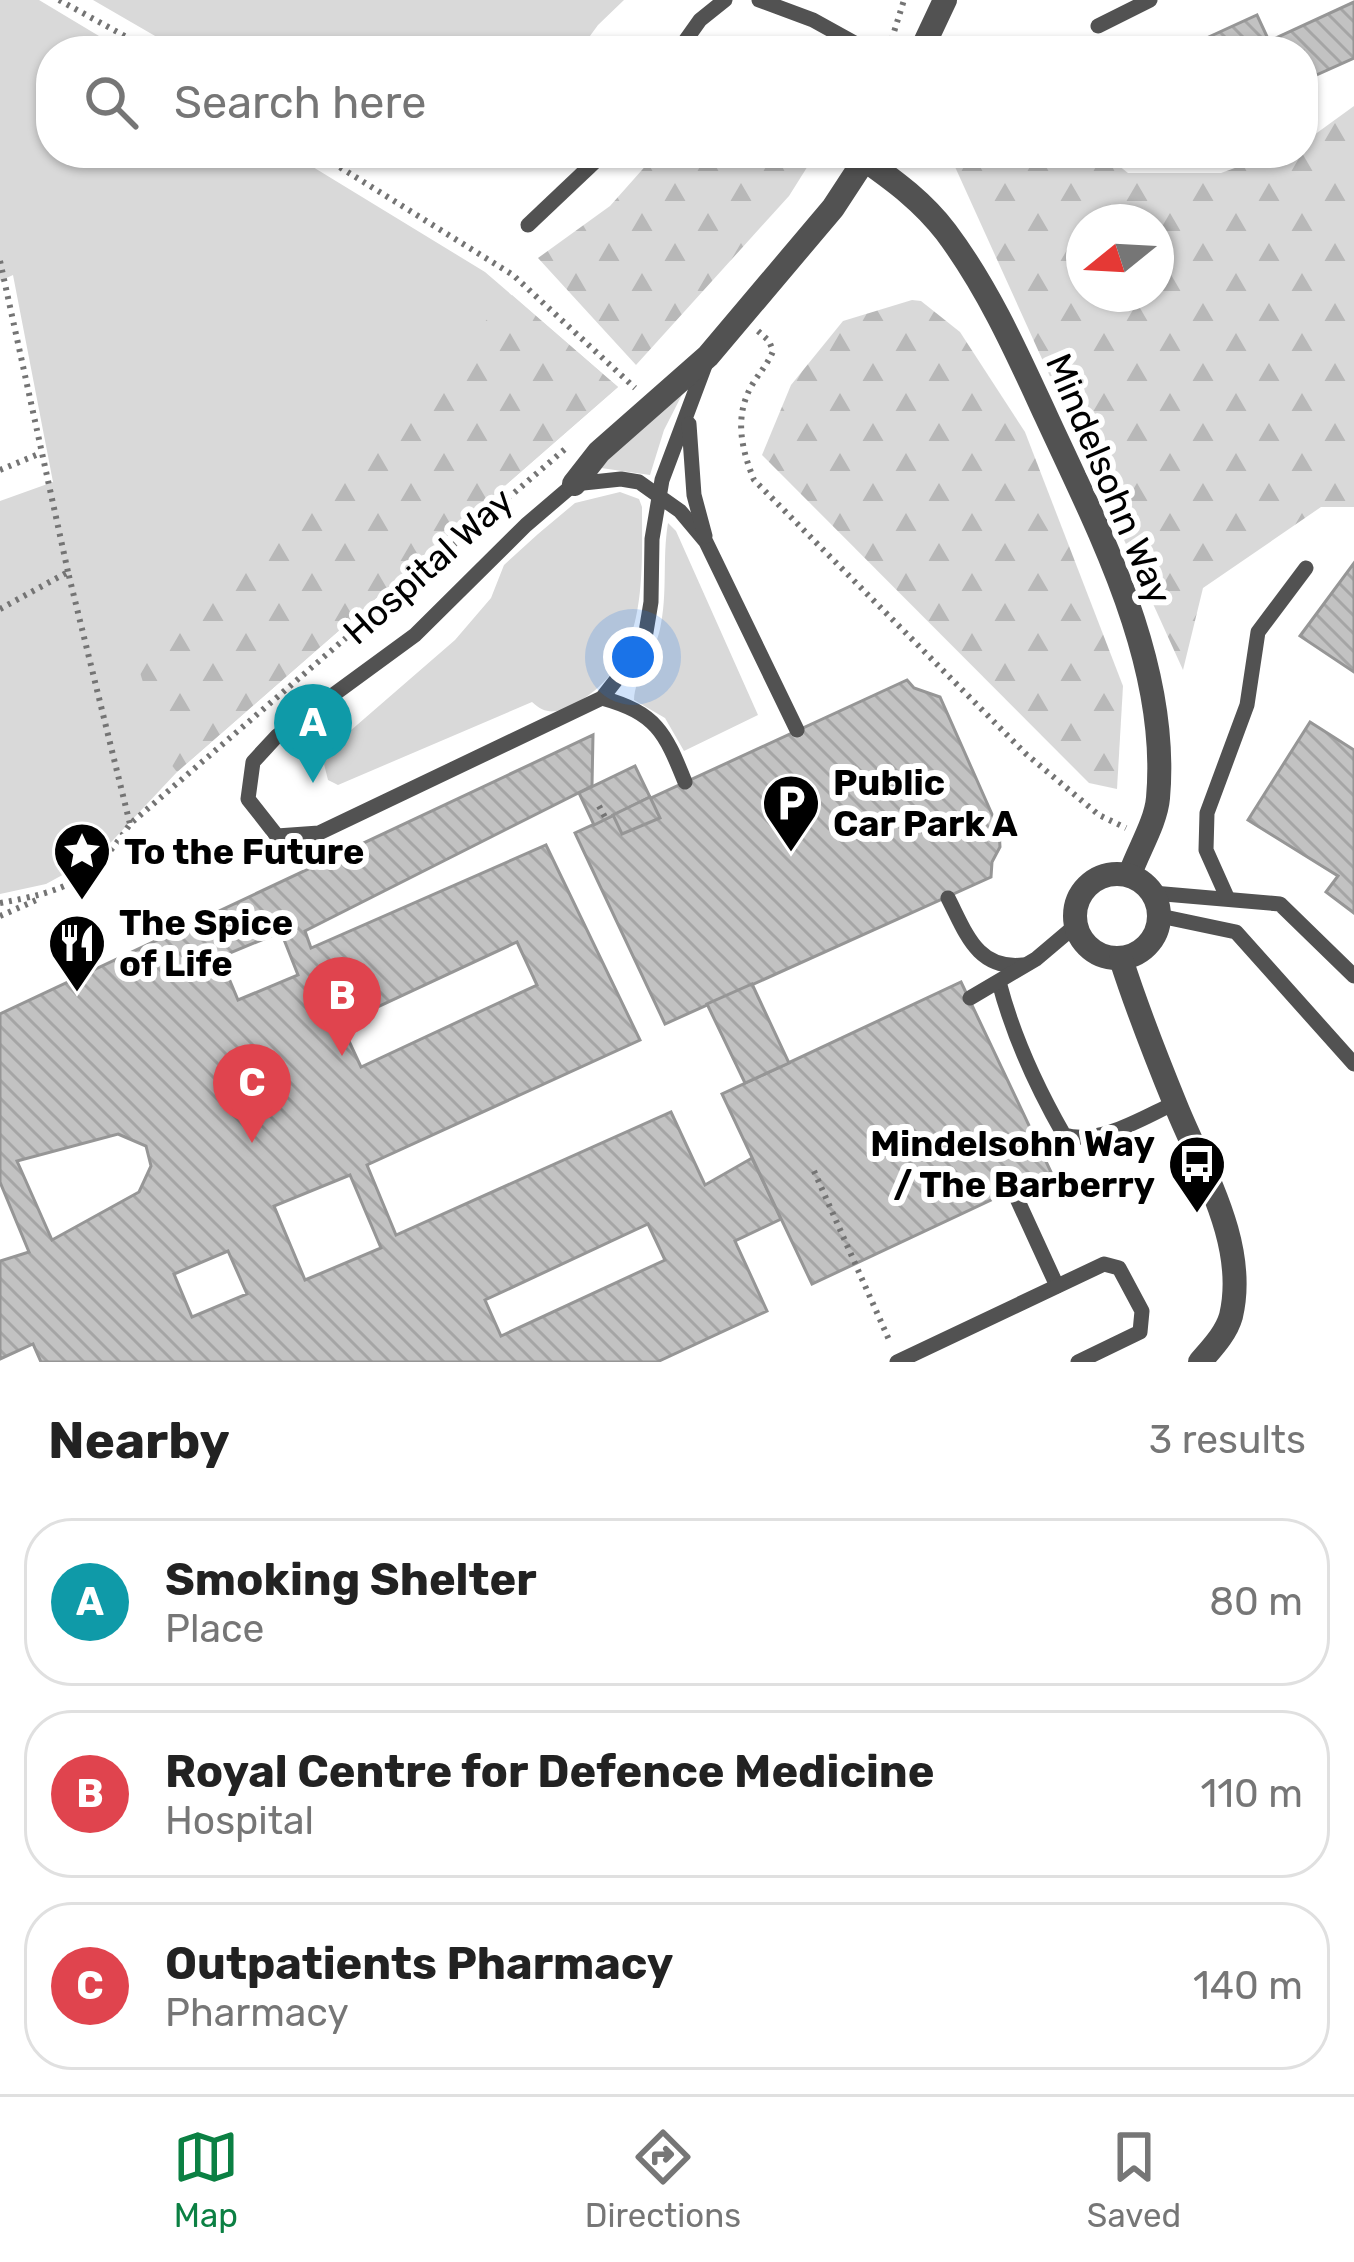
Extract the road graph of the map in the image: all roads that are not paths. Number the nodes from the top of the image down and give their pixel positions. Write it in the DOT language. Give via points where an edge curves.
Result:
graph roads {
  1 [pos="725,0"];
  2 [pos="759,0"];
  3 [pos="928,0"];
  4 [pos="945,0"];
  5 [pos="1150,0"];
  6 [pos="1098,26"];
  7 [pos="689,36"];
  8 [pos="841,36"];
  9 [pos="925,36"];
  10 [pos="927,36"];
  11 [pos="588,168"];
  12 [pos="859,168"];
  13 [pos="882,168"];
  14 [pos="528,225"];
  15 [pos="708,356"];
  16 [pos="689,409"];
  17 [pos="574,484"];
  18 [pos="660,493"];
  19 [pos="706,542"];
  20 [pos="1306,568"];
  21 [pos="602,698"];
  22 [pos="797,730"];
  23 [pos="685,782"];
  24 [pos="1130,874"];
  25 [pos="1227,897"];
  26 [pos="948,898"];
  27 [pos="1156,904"];
  28 [pos="1075,926"];
  29 [pos="1121,959"];
  30 [pos="1026,965"];
  31 [pos="1354,976"];
  32 [pos="999,982"];
  33 [pos="970,998"];
  34 [pos="1354,1064"];
  35 [pos="1175,1103"];
  36 [pos="1012,1190"];
  37 [pos="1058,1286"];
  38 [pos="898,1362"];
  39 [pos="1078,1362"];
  40 [pos="1200,1362"];
  1 -- 7 [label="lane"];
  2 -- 8 [label="lane"];
  3 -- 9 [label="street"];
  4 -- 10 [label="street"];
  5 -- 6 [label="lane"];
  11 -- 14 [label="lane"];
  12 -- 15 [label="street, Hospital Way"];
  13 -- 24 [label="street, Mindelsohn Way" via="916,196 979,282 1100,537 1152,687 1158,802"];
  15 -- 16 [label="lane, Hospital Way"];
  15 -- 17 [label="street, Hospital Way"];
  16 -- 18 [label="lane, Hospital Way"];
  16 -- 19 [label="lane"];
  17 -- 18 [label="lane" via="621,479"];
  17 -- 21 [label="lane, Hospital Way" via="415,634 277,736 253,762 248,800 277,836 319,833"];
  18 -- 19 [label="lane"];
  18 -- 21 [label="lane, Hospital Way" via="644,644"];
  19 -- 22 [label="lane"];
  20 -- 25 [label="lane" via="1258,632 1247,705 1207,813 1206,850"];
  21 -- 23 [label="lane" via="630,706 666,735"];
  24 -- 27 [label="street"];
  24 -- 28 [label="street" via="1096,878 1082,890"];
  25 -- 27 [label="lane"];
  25 -- 31 [label="lane" via="1280,904"];
  26 -- 30 [label="lane" via="974,950 1008,967"];
  27 -- 29 [label="street" via="1150,944"];
  27 -- 34 [label="lane" via="1236,932"];
  28 -- 29 [label="street" via="1087,946"];
  28 -- 30 [label="lane"];
  29 -- 35 [label="street"];
  30 -- 32 [label="lane"];
  32 -- 33 [label="lane"];
  32 -- 35 [label="lane" via="1064,1135 1113,1131"];
  35 -- 40 [label="street" via="1231,1250 1230,1321"];
  36 -- 37 [label="lane"];
  37 -- 38 [label="lane"];
  37 -- 39 [label="lane" via="1104,1264 1119,1268 1142,1311 1140,1332"];
}
